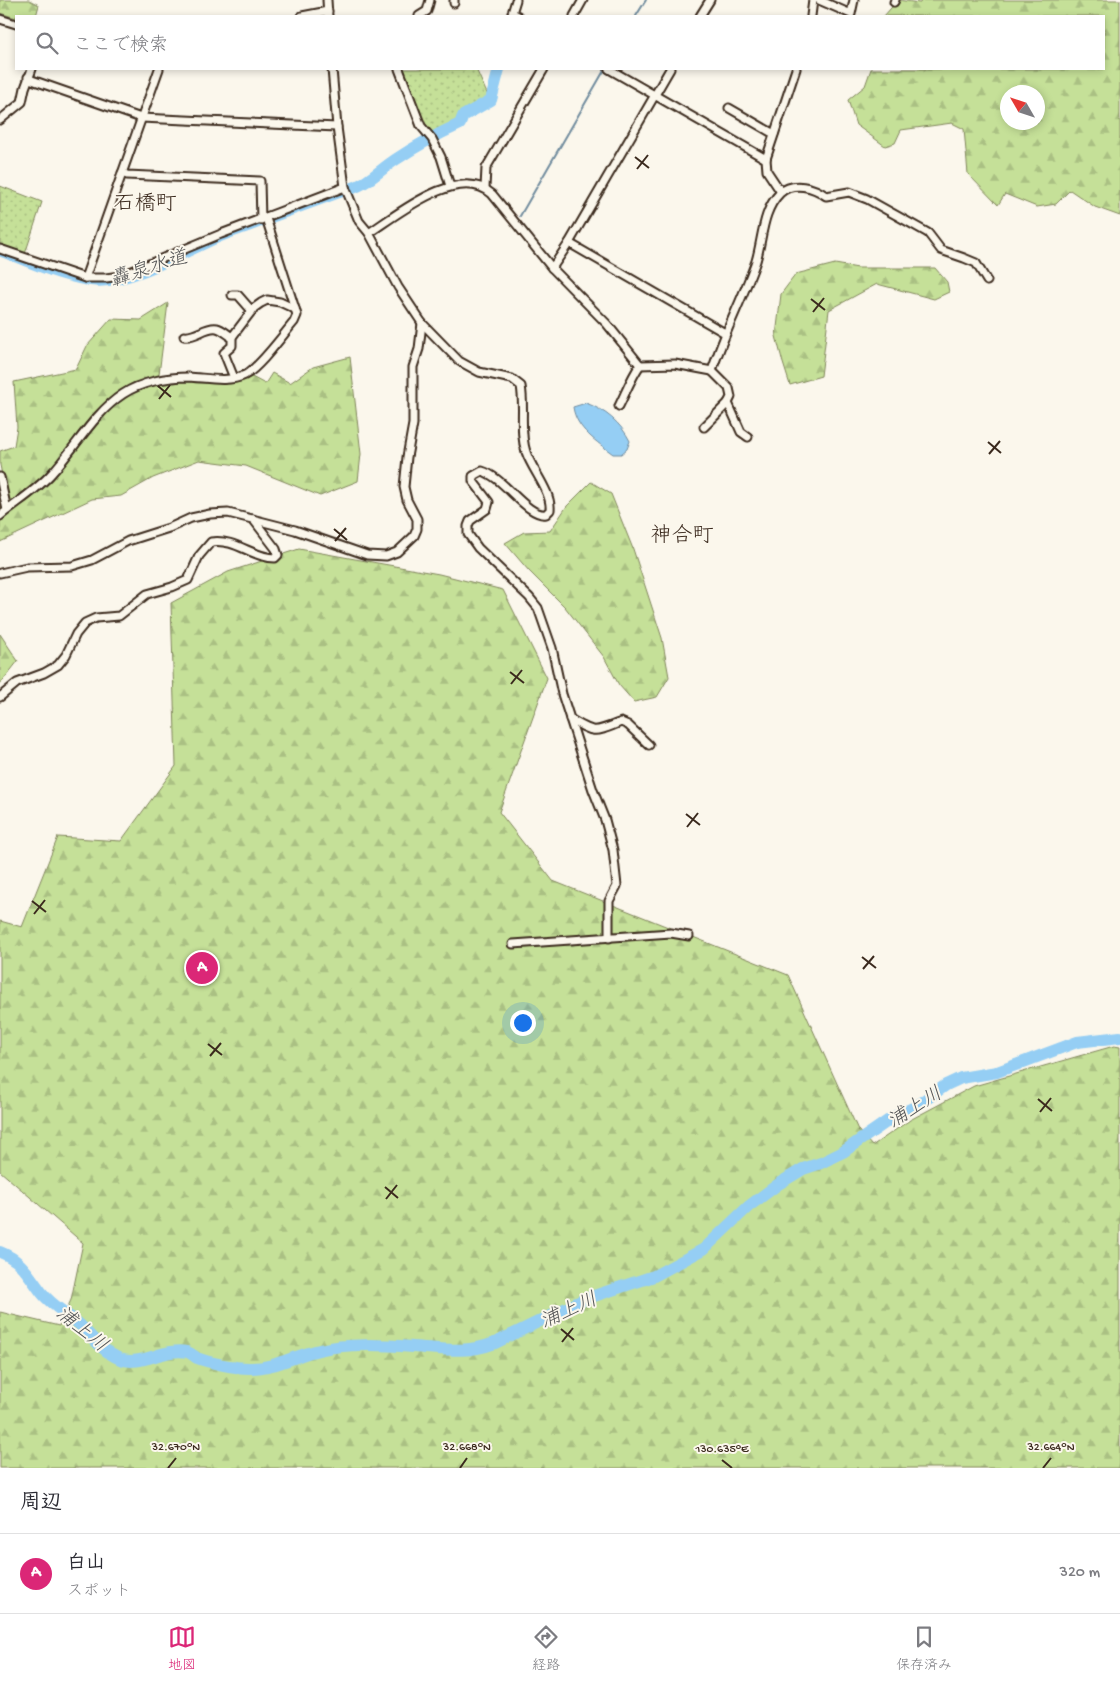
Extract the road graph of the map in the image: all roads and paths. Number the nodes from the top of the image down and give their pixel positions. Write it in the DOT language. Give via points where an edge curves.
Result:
graph roads {
  1 [pos="327,0"];
  2 [pos="430,0"];
  3 [pos="516,0"];
  4 [pos="583,0"];
  5 [pos="710,0"];
  6 [pos="813,0"];
  7 [pos="819,0"];
  8 [pos="854,0"];
  9 [pos="328,14"];
  10 [pos="315,15"];
  11 [pos="421,15"];
  12 [pos="516,15"];
  13 [pos="575,15"];
  14 [pos="701,15"];
  15 [pos="811,15"];
  16 [pos="0,19"];
  17 [pos="15,24"];
  18 [pos="32,70"];
  19 [pos="159,70"];
  20 [pos="332,70"];
  21 [pos="399,70"];
  22 [pos="543,70"];
  23 [pos="611,70"];
  24 [pos="669,70"];
  25 [pos="796,70"];
  26 [pos="28,77"];
  27 [pos="655,94"];
  28 [pos="730,108"];
  29 [pos="141,118"];
  30 [pos="0,120"];
  31 [pos="337,127"];
  32 [pos="774,134"];
  33 [pos="766,159"];
  34 [pos="122,173"];
  35 [pos="450,186"];
  36 [pos="345,188"];
  37 [pos="486,188"];
  38 [pos="781,192"];
  39 [pos="263,219"];
  40 [pos="369,233"];
  41 [pos="569,243"];
  42 [pos="0,249"];
  43 [pos="552,268"];
  44 [pos="85,278"];
  45 [pos="987,281"];
  46 [pos="232,295"];
  47 [pos="295,309"];
  48 [pos="252,310"];
  49 [pos="422,323"];
  50 [pos="725,334"];
  51 [pos="184,336"];
  52 [pos="232,337"];
  53 [pos="640,365"];
  54 [pos="712,371"];
  55 [pos="234,378"];
  56 [pos="728,403"];
  57 [pos="619,406"];
  58 [pos="704,427"];
  59 [pos="748,437"];
  60 [pos="0,478"];
  61 [pos="7,510"];
  62 [pos="0,516"];
  63 [pos="252,519"];
  64 [pos="0,573"];
  65 [pos="0,697"];
  66 [pos="570,719"];
  67 [pos="650,745"];
  68 [pos="689,936"];
  69 [pos="609,938"];
  70 [pos="513,944"];
  1 -- 9 [label="street"];
  2 -- 11 [label="street" via="427,11"];
  3 -- 12 [label="street" via="512,13"];
  4 -- 13 [label="street"];
  5 -- 14 [label="street"];
  6 -- 15 [label="street"];
  7 -- 8 [label="street" via="851,14"];
  9 -- 10 [label="street"];
  16 -- 17 [label="street"];
  18 -- 26 [label="street"];
  19 -- 29 [label="street"];
  20 -- 31 [label="street"];
  21 -- 35 [label="street" via="421,126 428,132 441,157"];
  22 -- 37 [label="street" via="486,168"];
  23 -- 27 [label="street"];
  24 -- 27 [label="street"];
  25 -- 32 [label="street"];
  26 -- 29 [label="street"];
  26 -- 30 [label="street" via="22,102"];
  27 -- 33 [label="street"];
  27 -- 41 [label="street"];
  28 -- 32 [label="street"];
  29 -- 31 [label="street"];
  29 -- 34 [label="street"];
  31 -- 36 [label="street"];
  32 -- 33 [label="street"];
  33 -- 38 [label="street" via="767,171"];
  34 -- 39 [label="street" via="260,181"];
  34 -- 44 [label="street"];
  35 -- 37 [label="street" via="474,184"];
  35 -- 40 [label="street" via="407,208"];
  36 -- 39 [label="street"];
  36 -- 40 [label="street" via="359,221"];
  37 -- 43 [label="street"];
  38 -- 45 [label="street" via="798,186 818,190 826,196 849,192 867,199 928,233 940,250 976,264"];
  38 -- 50 [label="street" via="770,209 756,259"];
  39 -- 44 [label="street" via="127,274"];
  39 -- 47 [label="street"];
  40 -- 49 [label="street"];
  41 -- 43 [label="street"];
  41 -- 50 [label="street"];
  42 -- 44 [label="street"];
  43 -- 53 [label="street" via="607,324"];
  46 -- 48 [label="street" via="238,295"];
  47 -- 48 [label="street" via="267,300"];
  47 -- 55 [label="street" via="294,322 254,369"];
  48 -- 52 [label="street"];
  49 -- 63 [label="street" via="413,366 412,424 404,487 417,520 414,536 397,552 386,556 367,554"];
  49 -- 66 [label="street" via="459,360 479,372 512,379 521,386 526,453 549,497 550,510 541,515 532,511 509,488 482,470 473,476 473,481 489,505 470,521 468,534 538,608"];
  50 -- 54 [label="street"];
  51 -- 52 [label="street" via="218,328"];
  52 -- 55 [label="street" via="232,346 224,353"];
  53 -- 54 [label="street" via="675,364"];
  53 -- 57 [label="street"];
  54 -- 56 [label="street" via="731,392"];
  55 -- 61 [label="street" via="169,378 124,393 110,404 41,485"];
  56 -- 58 [label="street"];
  56 -- 59 [label="street" via="742,432"];
  60 -- 61 [label="street"];
  61 -- 62 [label="street"];
  63 -- 64 [label="street" via="228,513 191,518 72,566 27,566"];
  63 -- 65 [label="street" via="276,549 278,555 275,558 220,541 211,542 199,556 188,580 147,594 119,616 85,622 58,664 17,683"];
  66 -- 67 [label="street" via="592,731 621,722"];
  66 -- 69 [label="street" via="614,854 617,886 609,901"];
  68 -- 69 [label="street" via="671,933"];
  69 -- 70 [label="street"];
}
